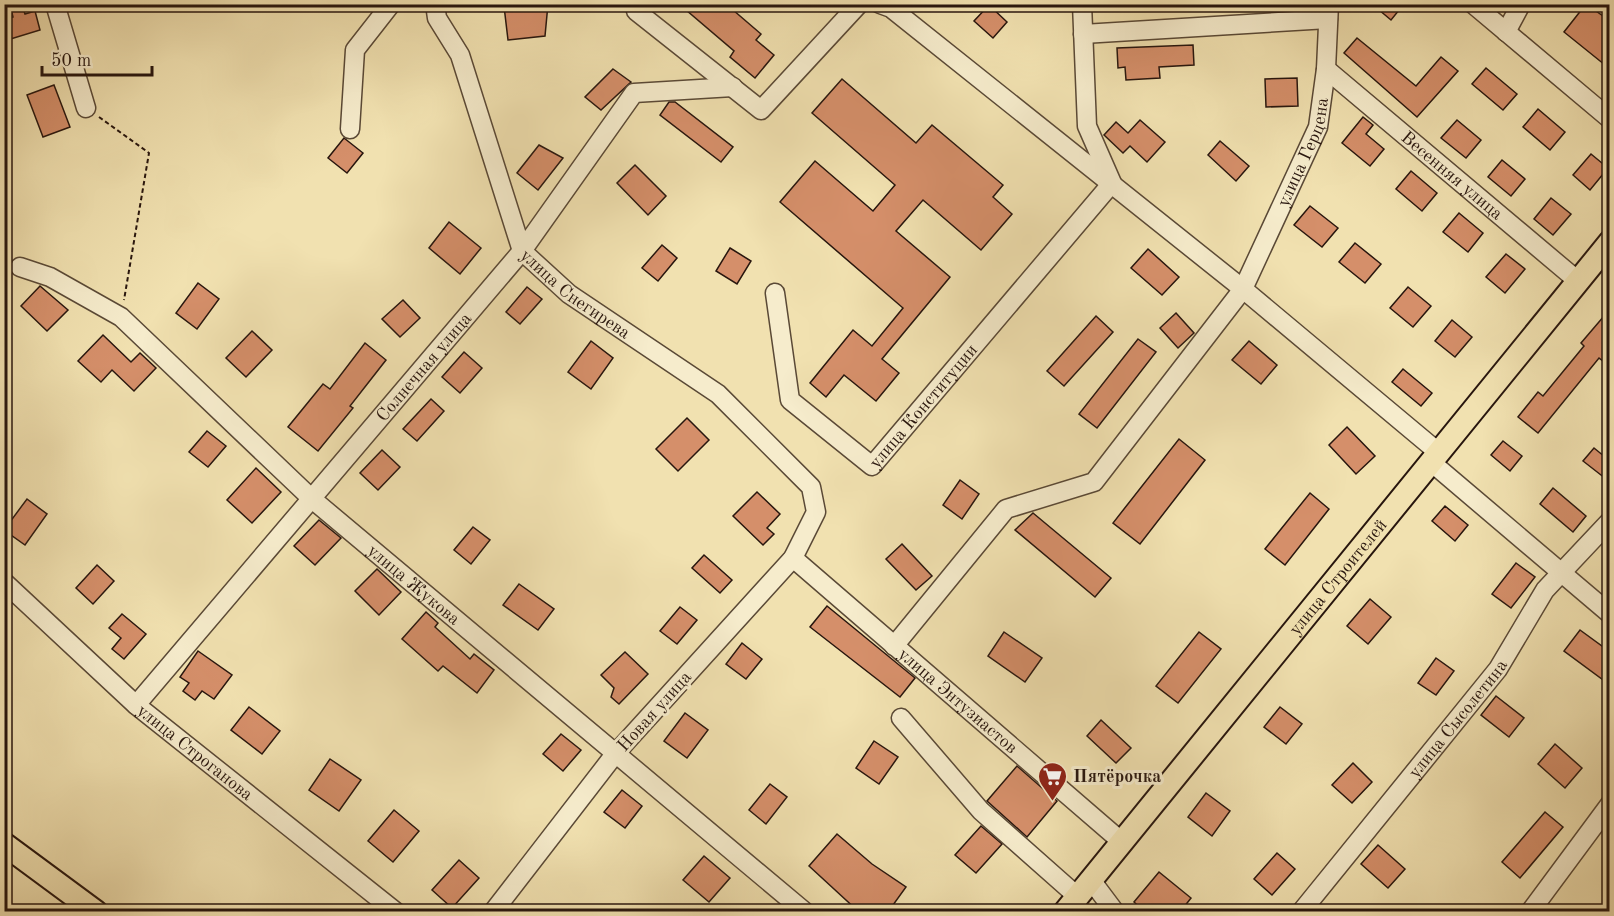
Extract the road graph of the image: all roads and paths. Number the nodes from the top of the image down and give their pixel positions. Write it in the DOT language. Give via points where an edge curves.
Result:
graph roads {
  1 [pos="55,4"];
  2 [pos="391,4"];
  3 [pos="435,4"];
  4 [pos="859,4"];
  5 [pos="880,4"];
  6 [pos="1082,4"];
  7 [pos="1473,4"];
  8 [pos="1521,4"];
  9 [pos="636,11"];
  10 [pos="1329,12"];
  11 [pos="1506,32"];
  12 [pos="1083,33"];
  13 [pos="1326,69"];
  14 [pos="733,87"];
  15 [pos="86,108"];
  16 [pos="1610,119"];
  17 [pos="350,129"];
  18 [pos="1112,183"];
  19 [pos="1610,242"];
  20 [pos="522,251"];
  21 [pos="20,267"];
  22 [pos="1578,280"];
  23 [pos="1243,289"];
  24 [pos="775,293"];
  25 [pos="121,317"];
  26 [pos="1434,457"];
  27 [pos="312,499"];
  28 [pos="816,512"];
  29 [pos="1610,522"];
  30 [pos="793,558"];
  31 [pos="1561,573"];
  32 [pos="4,582"];
  33 [pos="1610,614"];
  34 [pos="894,646"];
  35 [pos="136,705"];
  36 [pos="902,717"];
  37 [pos="615,754"];
  38 [pos="1610,804"];
  39 [pos="1122,842"];
  40 [pos="4,844"];
  41 [pos="1078,896"];
  42 [pos="96,912"];
  43 [pos="396,912"];
  44 [pos="493,912"];
  45 [pos="805,912"];
  46 [pos="1115,912"];
  47 [pos="1301,912"];
  48 [pos="1530,912"];
  1 -- 15 [label="street"];
  2 -- 17 [label="street" via="356,50"];
  3 -- 20 [label="street, улица Снегирева" via="437,18 460,55"];
  4 -- 14 [label="street" via="761,110"];
  5 -- 18 [label="street" via="891,8"];
  6 -- 12 [label="street"];
  7 -- 11 [label="street"];
  8 -- 11 [label="street"];
  9 -- 14 [label="street"];
  10 -- 12 [label="street"];
  10 -- 13 [label="street, улица Герцена"];
  11 -- 16 [label="street"];
  12 -- 18 [label="street" via="1087,126"];
  13 -- 22 [label="street, Весенняя улица"];
  13 -- 23 [label="street, улица Герцена" via="1318,127"];
  14 -- 20 [label="street, Солнечная улица" via="634,93"];
  15 -- 25 [label="path" via="149,153"];
  18 -- 23 [label="street"];
  18 -- 24 [label="street, улица Конституции" via="872,466 790,400"];
  19 -- 22 [label="main road, улица Строителей"];
  20 -- 27 [label="street, Солнечная улица"];
  20 -- 28 [label="street, улица Снегирева" via="569,294 718,394 811,488"];
  21 -- 25 [label="street, улица Жукова" via="50,277"];
  22 -- 26 [label="main road, улица Строителей"];
  23 -- 26 [label="street"];
  23 -- 34 [label="street" via="1094,482 1006,509"];
  25 -- 27 [label="street, улица Жукова"];
  26 -- 31 [label="street"];
  26 -- 39 [label="main road, улица Строителей"];
  27 -- 35 [label="street, Солнечная улица"];
  27 -- 37 [label="street, улица Жукова"];
  28 -- 30 [label="street, Новая улица"];
  29 -- 31 [label="street, улица Сысолетина"];
  30 -- 34 [label="street, улица Энтузиастов"];
  30 -- 37 [label="street, Новая улица"];
  31 -- 33 [label="street"];
  31 -- 47 [label="street, улица Сысолетина" via="1545,590 1498,669"];
  32 -- 35 [label="street, улица Строганова"];
  34 -- 39 [label="street, улица Энтузиастов"];
  35 -- 43 [label="street, улица Строганова"];
  36 -- 41 [label="street" via="981,811"];
  37 -- 44 [label="street, Новая улица"];
  37 -- 45 [label="street, улица Жукова"];
  38 -- 48 [label="street"];
  39 -- 41 [label="main road, улица Строителей"];
  40 -- 42 [label="main road"];
  41 -- 46 [label="street"];
}
